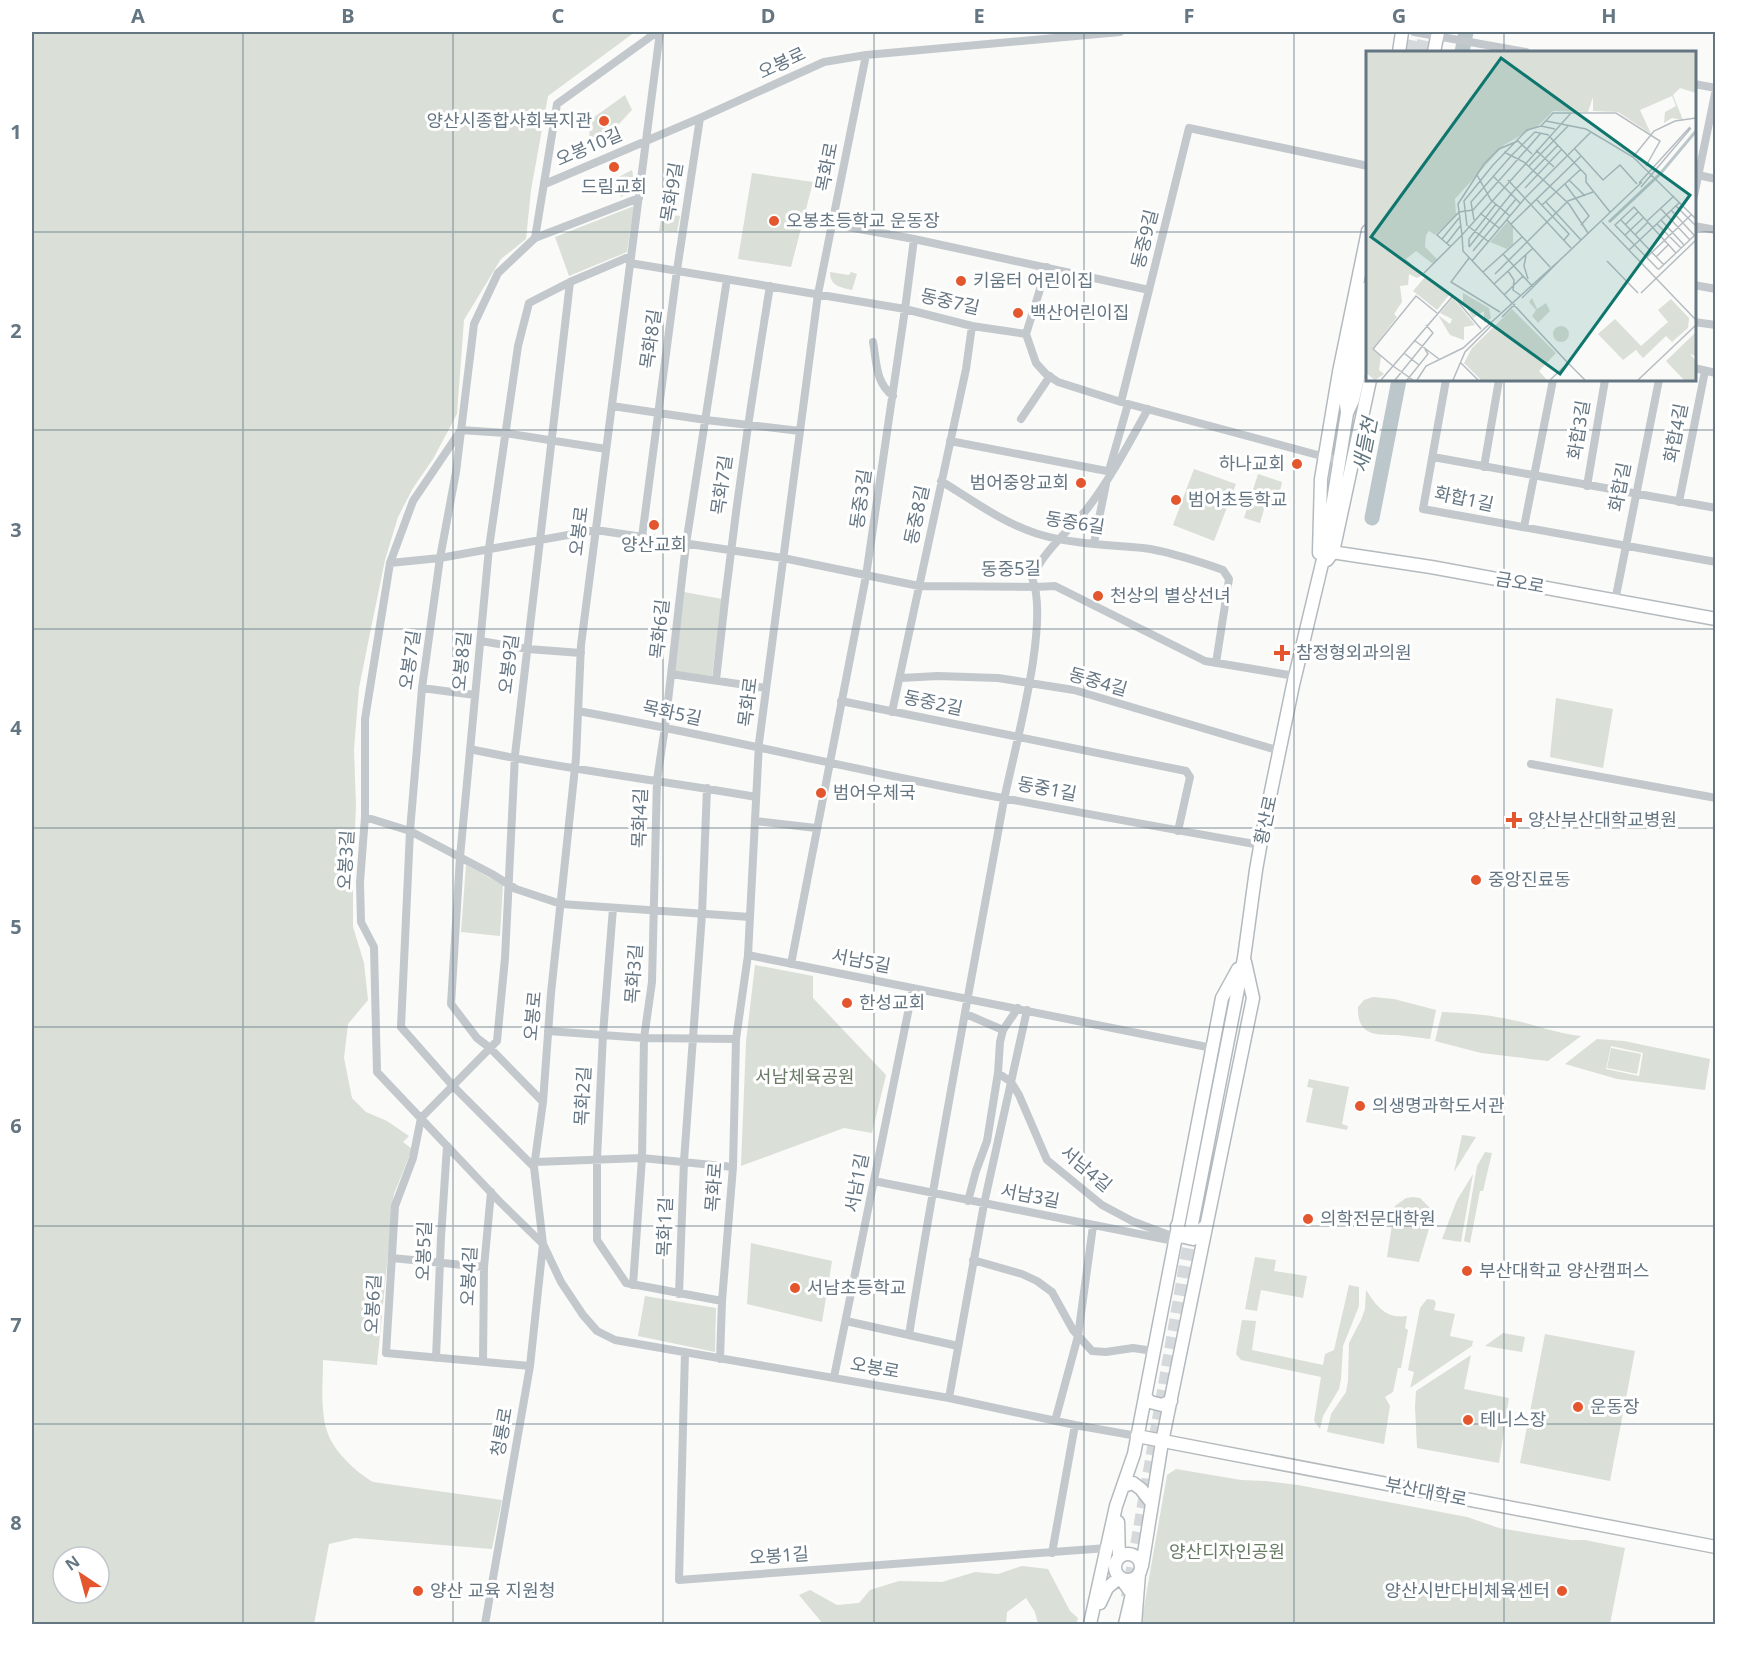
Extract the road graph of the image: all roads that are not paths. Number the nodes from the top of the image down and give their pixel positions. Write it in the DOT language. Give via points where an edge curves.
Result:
graph roads {
  1 [pos="658,32"];
  2 [pos="1120,32"];
  3 [pos="1402,32"];
  4 [pos="1417,32"];
  5 [pos="1441,35"];
  6 [pos="1399,51"];
  7 [pos="1434,51"];
  8 [pos="1521,51"];
  9 [pos="866,55"];
  10 [pos="1696,84"];
  11 [pos="1716,88"];
  12 [pos="700,118"];
  13 [pos="1712,127"];
  14 [pos="646,141"];
  15 [pos="1366,166"];
  16 [pos="1698,175"];
  17 [pos="1716,179"];
  18 [pos="545,184"];
  19 [pos="1696,189"];
  20 [pos="639,198"];
  21 [pos="832,224"];
  22 [pos="1696,226"];
  23 [pos="1716,230"];
  24 [pos="535,238"];
  25 [pos="914,239"];
  26 [pos="1366,241"];
  27 [pos="631,260"];
  28 [pos="1047,267"];
  29 [pos="677,270"];
  30 [pos="727,279"];
  31 [pos="570,282"];
  32 [pos="1696,285"];
  33 [pos="770,286"];
  34 [pos="1716,289"];
  35 [pos="1149,290"];
  36 [pos="818,294"];
  37 [pos="1366,297"];
  38 [pos="905,309"];
  39 [pos="1696,322"];
  40 [pos="1716,325"];
  41 [pos="972,326"];
  42 [pos="1026,334"];
  43 [pos="873,342"];
  44 [pos="1366,343"];
  45 [pos="1696,368"];
  46 [pos="1705,370"];
  47 [pos="1716,373"];
  48 [pos="1050,376"];
  49 [pos="1370,381"];
  50 [pos="1446,381"];
  51 [pos="1499,381"];
  52 [pos="1553,381"];
  53 [pos="1605,381"];
  54 [pos="1659,381"];
  55 [pos="893,396"];
  56 [pos="1125,403"];
  57 [pos="612,406"];
  58 [pos="1148,409"];
  59 [pos="657,413"];
  60 [pos="1347,413"];
  61 [pos="1021,419"];
  62 [pos="706,420"];
  63 [pos="747,424"];
  64 [pos="461,430"];
  65 [pos="800,431"];
  66 [pos="505,434"];
  67 [pos="552,441"];
  68 [pos="950,441"];
  69 [pos="606,448"];
  70 [pos="1326,457"];
  71 [pos="1433,458"];
  72 [pos="1340,461"];
  73 [pos="1484,467"];
  74 [pos="1110,471"];
  75 [pos="1535,476"];
  76 [pos="941,482"];
  77 [pos="1106,482"];
  78 [pos="1587,486"];
  79 [pos="1635,495"];
  80 [pos="1679,502"];
  81 [pos="1716,508"];
  82 [pos="1524,527"];
  83 [pos="596,530"];
  84 [pos="642,537"];
  85 [pos="1059,539"];
  86 [pos="540,541"];
  87 [pos="1094,543"];
  88 [pos="686,544"];
  89 [pos="1626,545"];
  90 [pos="489,548"];
  91 [pos="730,550"];
  92 [pos="1329,551"];
  93 [pos="440,558"];
  94 [pos="783,558"];
  95 [pos="1716,562"];
  96 [pos="390,563"];
  97 [pos="1320,571"];
  98 [pos="866,576"];
  99 [pos="919,586"];
  100 [pos="1036,587"];
  101 [pos="1615,601"];
  102 [pos="1716,619"];
  103 [pos="480,641"];
  104 [pos="528,649"];
  105 [pos="581,653"];
  106 [pos="1216,663"];
  107 [pos="671,674"];
  108 [pos="1295,676"];
  109 [pos="901,678"];
  110 [pos="716,680"];
  111 [pos="1029,683"];
  112 [pos="422,688"];
  113 [pos="766,688"];
  114 [pos="476,695"];
  115 [pos="841,701"];
  116 [pos="578,711"];
  117 [pos="892,712"];
  118 [pos="665,727"];
  119 [pos="1018,738"];
  120 [pos="470,749"];
  121 [pos="759,749"];
  122 [pos="1280,751"];
  123 [pos="515,759"];
  124 [pos="829,761"];
  125 [pos="1531,764"];
  126 [pos="575,768"];
  127 [pos="657,780"];
  128 [pos="707,788"];
  129 [pos="756,797"];
  130 [pos="1005,798"];
  131 [pos="1716,798"];
  132 [pos="365,817"];
  133 [pos="755,821"];
  134 [pos="816,828"];
  135 [pos="410,831"];
  136 [pos="1178,831"];
  137 [pos="1260,845"];
  138 [pos="460,857"];
  139 [pos="508,884"];
  140 [pos="561,904"];
  141 [pos="613,908"];
  142 [pos="654,911"];
  143 [pos="702,914"];
  144 [pos="750,917"];
  145 [pos="748,955"];
  146 [pos="1244,958"];
  147 [pos="791,964"];
  148 [pos="913,988"];
  149 [pos="969,999"];
  150 [pos="1022,1009"];
  151 [pos="966,1014"];
  152 [pos="1003,1030"];
  153 [pos="548,1031"];
  154 [pos="603,1034"];
  155 [pos="644,1038"];
  156 [pos="692,1038"];
  157 [pos="736,1039"];
  158 [pos="490,1048"];
  159 [pos="1212,1048"];
  160 [pos="998,1073"];
  161 [pos="1011,1082"];
  162 [pos="453,1086"];
  163 [pos="543,1102"];
  164 [pos="421,1118"];
  165 [pos="447,1146"];
  166 [pos="642,1158"];
  167 [pos="597,1159"];
  168 [pos="684,1161"];
  169 [pos="534,1165"];
  170 [pos="733,1167"];
  171 [pos="874,1181"];
  172 [pos="491,1192"];
  173 [pos="932,1193"];
  174 [pos="968,1201"];
  175 [pos="984,1204"];
  176 [pos="1206,1225"];
  177 [pos="1094,1226"];
  178 [pos="1191,1229"];
  179 [pos="1177,1236"];
  180 [pos="543,1244"];
  181 [pos="1202,1245"];
  182 [pos="392,1258"];
  183 [pos="973,1260"];
  184 [pos="440,1263"];
  185 [pos="484,1267"];
  186 [pos="633,1285"];
  187 [pos="679,1294"];
  188 [pos="722,1301"];
  189 [pos="846,1321"];
  190 [pos="909,1335"];
  191 [pos="1078,1336"];
  192 [pos="958,1346"];
  193 [pos="1153,1351"];
  194 [pos="685,1352"];
  195 [pos="436,1358"];
  196 [pos="720,1359"];
  197 [pos="483,1360"];
  198 [pos="530,1366"];
  199 [pos="834,1377"];
  200 [pos="1144,1396"];
  201 [pos="949,1398"];
  202 [pos="1171,1401"];
  203 [pos="1054,1421"];
  204 [pos="1075,1425"];
  205 [pos="1137,1436"];
  206 [pos="1162,1442"];
  207 [pos="1123,1486"];
  208 [pos="1152,1503"];
  209 [pos="1116,1506"];
  210 [pos="1716,1547"];
  211 [pos="1107,1548"];
  212 [pos="1052,1553"];
  213 [pos="1119,1558"];
  214 [pos="1140,1570"];
  215 [pos="1120,1577"];
  216 [pos="485,1624"];
  217 [pos="1090,1624"];
  218 [pos="1095,1624"];
  219 [pos="1125,1624"];
  220 [pos="1135,1624"];
  1 -- 14 [label="street, 오봉로"];
  1 -- 18 [label="street, 오봉10길" via="557,104"];
  2 -- 9 [label="street, 오봉로"];
  3 -- 6 [label="main road"];
  4 -- 5 [label="street"];
  5 -- 7 [label="main road"];
  5 -- 8 [label="street"];
  9 -- 12 [label="street, 오봉로" via="824,62"];
  9 -- 21 [label="street, 목화로"];
  10 -- 11 [label="street"];
  11 -- 13 [label="street"];
  12 -- 14 [label="street, 오봉로"];
  12 -- 29 [label="street, 목화9길"];
  13 -- 16 [label="street"];
  14 -- 18 [label="street, 오봉10길"];
  14 -- 20 [label="street, 오봉로"];
  15 -- 35 [label="street, 동중9길" via="1189,128"];
  16 -- 17 [label="street"];
  16 -- 19 [label="street"];
  18 -- 24 [label="street, 오봉10길"];
  20 -- 24 [label="street, 오봉7길"];
  20 -- 27 [label="street, 오봉로"];
  21 -- 25 [label="street, 동중9길"];
  21 -- 36 [label="street, 목화로"];
  22 -- 23 [label="street"];
  24 -- 64 [label="street, 오봉7길" via="498,273 474,324"];
  25 -- 28 [label="street, 동중9길"];
  25 -- 38 [label="street, 동중3길"];
  26 -- 70 [label="main road"];
  27 -- 29 [label="street"];
  27 -- 31 [label="street, 오봉8길"];
  27 -- 57 [label="street, 오봉로"];
  28 -- 35 [label="street, 동중9길"];
  28 -- 42 [label="street"];
  29 -- 30 [label="street"];
  29 -- 59 [label="street, 목화8길"];
  30 -- 33 [label="street"];
  30 -- 62 [label="street"];
  31 -- 66 [label="street, 오봉8길" via="529,303 518,346"];
  31 -- 67 [label="street, 오봉9길"];
  32 -- 34 [label="street"];
  33 -- 36 [label="street"];
  33 -- 63 [label="street"];
  35 -- 56 [label="street"];
  36 -- 38 [label="street, 동중7길"];
  36 -- 65 [label="street, 목화로"];
  37 -- 60 [label="main road, 황산로" via="1345,397"];
  38 -- 41 [label="street, 동중7길"];
  38 -- 55 [label="street, 동중3길"];
  39 -- 40 [label="street"];
  41 -- 42 [label="street, 동중7길"];
  41 -- 68 [label="street, 동중8길"];
  42 -- 48 [label="street" via="1036,363"];
  43 -- 55 [label="street" via="878,377"];
  44 -- 60 [label="main road, 황산로"];
  45 -- 46 [label="street"];
  46 -- 47 [label="street"];
  46 -- 80 [label="street, 화합4길"];
  48 -- 56 [label="street"];
  48 -- 61 [label="street"];
  49 -- 92 [label="main road"];
  50 -- 71 [label="street, 화합1길"];
  51 -- 73 [label="street"];
  52 -- 75 [label="street, 화합3길"];
  53 -- 78 [label="street, 화합3길"];
  54 -- 79 [label="street, 화합길"];
  55 -- 98 [label="street, 동중3길"];
  56 -- 58 [label="street"];
  56 -- 74 [label="street"];
  57 -- 59 [label="street"];
  57 -- 69 [label="street, 오봉로"];
  58 -- 70 [label="street"];
  58 -- 74 [label="street"];
  59 -- 62 [label="street"];
  59 -- 84 [label="street"];
  60 -- 72 [label="main road, 황산로"];
  62 -- 63 [label="street"];
  62 -- 88 [label="street, 목화7길"];
  63 -- 65 [label="street"];
  63 -- 91 [label="street, 목화7길"];
  64 -- 66 [label="street"];
  64 -- 93 [label="street, 오봉7길"];
  64 -- 96 [label="street, 오봉3길" via="413,501"];
  65 -- 94 [label="street, 목화로"];
  66 -- 67 [label="street"];
  66 -- 90 [label="street, 오봉8길"];
  67 -- 69 [label="street"];
  67 -- 86 [label="street, 오봉9길"];
  68 -- 74 [label="street"];
  68 -- 76 [label="street, 동중8길"];
  69 -- 83 [label="street, 오봉로"];
  70 -- 72 [label="street"];
  70 -- 97 [label="main road" via="1318,540"];
  71 -- 73 [label="street, 화합3길"];
  71 -- 82 [label="street, 화합1길" via="1423,509"];
  72 -- 92 [label="main road, 황산로"];
  73 -- 75 [label="street, 화합3길"];
  74 -- 77 [label="street"];
  75 -- 78 [label="street, 화합3길"];
  75 -- 82 [label="street"];
  76 -- 85 [label="street, 동중6길" via="1005,520"];
  76 -- 99 [label="street, 동중8길"];
  77 -- 85 [label="street"];
  77 -- 87 [label="street"];
  78 -- 79 [label="street, 화합3길"];
  79 -- 80 [label="street"];
  79 -- 89 [label="street, 화합길"];
  80 -- 81 [label="street"];
  82 -- 89 [label="street, 화합1길"];
  83 -- 84 [label="street"];
  83 -- 86 [label="street"];
  83 -- 105 [label="street, 오봉로"];
  84 -- 88 [label="street"];
  85 -- 87 [label="street, 동중6길"];
  85 -- 100 [label="street" via="1039,562 1032,578"];
  86 -- 90 [label="street"];
  86 -- 104 [label="street, 오봉9길"];
  87 -- 106 [label="street, 동중6길" via="1144,548 1223,570 1229,579"];
  88 -- 91 [label="street"];
  88 -- 107 [label="street, 목화6길"];
  89 -- 95 [label="street, 화합1길"];
  89 -- 101 [label="street, 화합길"];
  90 -- 93 [label="street"];
  90 -- 103 [label="street, 오봉8길"];
  91 -- 94 [label="street"];
  91 -- 110 [label="street"];
  92 -- 97 [label="main road, 황산로"];
  92 -- 101 [label="main road, 금오로"];
  93 -- 96 [label="street"];
  93 -- 112 [label="street, 오봉7길"];
  94 -- 98 [label="street, 동중5길"];
  94 -- 113 [label="street, 목화로"];
  96 -- 132 [label="street, 오봉3길" via="365,719"];
  97 -- 108 [label="main road, 황산로"];
  98 -- 99 [label="street, 동중5길"];
  98 -- 115 [label="street, 동중3길"];
  99 -- 100 [label="street, 동중5길"];
  99 -- 109 [label="street, 동중8길"];
  100 -- 106 [label="street, 동중5길" via="1055,586"];
  100 -- 111 [label="street" via="1035,642"];
  101 -- 102 [label="main road, 금오로"];
  103 -- 104 [label="street"];
  103 -- 114 [label="street, 오봉8길"];
  104 -- 105 [label="street"];
  104 -- 123 [label="street, 오봉9길"];
  105 -- 116 [label="street, 오봉로"];
  106 -- 108 [label="street, 동중5길"];
  107 -- 110 [label="street, 목화6길"];
  107 -- 118 [label="street, 목화4길"];
  108 -- 122 [label="main road, 황산로"];
  109 -- 111 [label="street, 동중4길" via="973,676"];
  109 -- 117 [label="street, 동중8길"];
  110 -- 113 [label="street, 목화6길"];
  111 -- 119 [label="street"];
  111 -- 122 [label="street, 동중4길" via="1074,690"];
  112 -- 114 [label="street"];
  112 -- 135 [label="street, 오봉7길"];
  113 -- 121 [label="street, 목화로"];
  114 -- 120 [label="street, 오봉8길"];
  115 -- 117 [label="street, 동중2길"];
  115 -- 124 [label="street, 동중3길"];
  116 -- 118 [label="street, 목화5길"];
  116 -- 126 [label="street, 오봉로"];
  117 -- 119 [label="street, 동중2길"];
  118 -- 121 [label="street, 목화5길"];
  118 -- 127 [label="street, 목화4길"];
  119 -- 130 [label="street"];
  119 -- 136 [label="street, 동중2길" via="1186,771 1190,777"];
  120 -- 123 [label="street"];
  120 -- 138 [label="street, 오봉8길"];
  121 -- 124 [label="street, 동중1길"];
  121 -- 129 [label="street, 목화로"];
  122 -- 137 [label="main road, 황산로"];
  123 -- 126 [label="street"];
  123 -- 139 [label="street, 오봉9길"];
  124 -- 130 [label="street, 동중1길"];
  124 -- 134 [label="street"];
  125 -- 131 [label="street"];
  126 -- 127 [label="street"];
  126 -- 140 [label="street, 오봉로"];
  127 -- 128 [label="street"];
  127 -- 142 [label="street, 목화4길"];
  128 -- 129 [label="street"];
  128 -- 143 [label="street"];
  129 -- 133 [label="street, 목화로"];
  130 -- 136 [label="street, 동중1길"];
  130 -- 149 [label="street"];
  132 -- 135 [label="street"];
  132 -- 164 [label="street, 오봉3길" via="361,922 374,947 377,1072"];
  133 -- 134 [label="street"];
  133 -- 144 [label="street, 목화로"];
  134 -- 147 [label="street"];
  135 -- 138 [label="street"];
  135 -- 162 [label="street, 오봉7길" via="401,1028"];
  136 -- 137 [label="street, 동중1길"];
  137 -- 146 [label="main road, 황산로"];
  138 -- 139 [label="street"];
  138 -- 158 [label="street, 오봉8길" via="451,1004 477,1038"];
  139 -- 140 [label="street"];
  139 -- 158 [label="street, 오봉9길" via="497,1041"];
  140 -- 141 [label="street"];
  140 -- 153 [label="street, 오봉로"];
  141 -- 142 [label="street"];
  141 -- 154 [label="street, 목화3길"];
  142 -- 143 [label="street"];
  142 -- 155 [label="street, 목화3길" via="652,982"];
  143 -- 144 [label="street"];
  143 -- 156 [label="street"];
  144 -- 145 [label="street, 목화로"];
  145 -- 147 [label="street, 서남5길"];
  145 -- 157 [label="street, 목화로"];
  146 -- 159 [label="main road" via="1222,998"];
  146 -- 176 [label="main road" via="1253,998"];
  146 -- 178 [label="main road, 황산로"];
  147 -- 148 [label="street, 서남5길"];
  148 -- 149 [label="street, 서남5길"];
  148 -- 171 [label="street, 서남1길"];
  149 -- 150 [label="street, 서남5길"];
  149 -- 151 [label="street"];
  150 -- 152 [label="street"];
  150 -- 159 [label="street, 서남5길"];
  150 -- 161 [label="street"];
  151 -- 152 [label="street"];
  151 -- 173 [label="street"];
  152 -- 160 [label="street"];
  153 -- 154 [label="street"];
  153 -- 163 [label="street, 오봉로"];
  154 -- 155 [label="street"];
  154 -- 167 [label="street, 목화2길"];
  155 -- 156 [label="street"];
  155 -- 166 [label="street"];
  156 -- 157 [label="street"];
  156 -- 168 [label="street"];
  157 -- 170 [label="street, 목화로"];
  158 -- 162 [label="street"];
  158 -- 163 [label="street, 오봉8길"];
  159 -- 179 [label="main road"];
  160 -- 161 [label="street"];
  160 -- 174 [label="street" via="987,1141"];
  161 -- 175 [label="street"];
  161 -- 179 [label="street, 서남4길" via="1047,1160 1102,1205 1132,1221"];
  162 -- 164 [label="street"];
  162 -- 169 [label="street, 오봉7길"];
  163 -- 169 [label="street, 오봉로"];
  164 -- 165 [label="street, 오봉3길"];
  164 -- 182 [label="street, 오봉6길" via="413,1158 395,1206"];
  165 -- 172 [label="street, 오봉3길"];
  165 -- 184 [label="street, 오봉5길"];
  166 -- 167 [label="street"];
  166 -- 168 [label="street"];
  166 -- 186 [label="street, 목화1길"];
  167 -- 169 [label="street"];
  167 -- 186 [label="street" via="597,1240 626,1283"];
  168 -- 170 [label="street"];
  168 -- 187 [label="street, 목화1길"];
  169 -- 180 [label="street, 오봉로"];
  170 -- 188 [label="street, 목화로"];
  171 -- 173 [label="street, 서남3길"];
  171 -- 189 [label="street, 서남1길"];
  172 -- 180 [label="street, 오봉3길"];
  172 -- 185 [label="street, 오봉4길"];
  173 -- 174 [label="street, 서남3길"];
  173 -- 190 [label="street"];
  174 -- 175 [label="street, 서남3길"];
  175 -- 177 [label="street, 서남3길"];
  175 -- 183 [label="street"];
  176 -- 179 [label="main road" via="1193,1239"];
  176 -- 181 [label="main road"];
  177 -- 179 [label="street, 서남3길"];
  177 -- 191 [label="street"];
  179 -- 181 [label="street"];
  179 -- 193 [label="main road"];
  180 -- 194 [label="street, 오봉로" via="561,1282 597,1331 615,1340"];
  180 -- 198 [label="street, 청룡로"];
  181 -- 202 [label="main road"];
  182 -- 184 [label="street"];
  182 -- 195 [label="street, 오봉6길" via="386,1353"];
  183 -- 191 [label="street" via="1037,1281 1052,1292"];
  183 -- 192 [label="street"];
  184 -- 185 [label="street"];
  184 -- 195 [label="street, 오봉5길"];
  185 -- 197 [label="street, 오봉4길"];
  186 -- 187 [label="street"];
  187 -- 188 [label="street"];
  188 -- 196 [label="street, 목화로"];
  189 -- 190 [label="street"];
  189 -- 199 [label="street, 서남1길"];
  190 -- 192 [label="street"];
  191 -- 193 [label="street" via="1092,1351"];
  191 -- 203 [label="street"];
  192 -- 201 [label="street"];
  193 -- 200 [label="main road"];
  194 -- 196 [label="street, 오봉로"];
  194 -- 212 [label="street, 오봉1길" via="679,1580"];
  195 -- 197 [label="street, 오봉6길"];
  196 -- 199 [label="street, 오봉로"];
  197 -- 198 [label="street, 오봉6길"];
  198 -- 216 [label="street, 청룡로"];
  199 -- 201 [label="street, 오봉로"];
  200 -- 202 [label="main road" via="1162,1405"];
  200 -- 205 [label="main road"];
  201 -- 203 [label="street, 오봉로"];
  202 -- 206 [label="main road"];
  203 -- 204 [label="street, 오봉로"];
  204 -- 205 [label="street, 오봉로"];
  204 -- 212 [label="street"];
  205 -- 206 [label="main road, 부산대학로"];
  205 -- 207 [label="main road"];
  206 -- 208 [label="main road"];
  206 -- 210 [label="main road, 부산대학로"];
  207 -- 208 [label="main road" via="1133,1483"];
  207 -- 209 [label="main road"];
  208 -- 214 [label="main road"];
  209 -- 211 [label="main road"];
  209 -- 213 [label="main road"];
  211 -- 212 [label="street, 오봉1길"];
  211 -- 217 [label="main road"];
  213 -- 214 [label="main road" via="1135,1555"];
  213 -- 215 [label="main road" via="1115,1570"];
  214 -- 215 [label="main road" via="1128,1580"];
  214 -- 220 [label="main road"];
  215 -- 218 [label="main road" via="1107,1588"];
  215 -- 219 [label="main road" via="1132,1594"];
}
